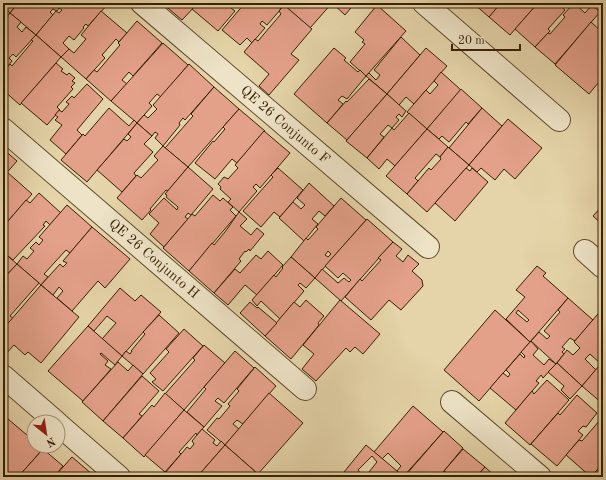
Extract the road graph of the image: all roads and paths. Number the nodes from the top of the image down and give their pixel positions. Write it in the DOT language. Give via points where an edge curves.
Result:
graph roads {
  1 [pos="142,3"];
  2 [pos="424,3"];
  3 [pos="559,120"];
  4 [pos="3,129"];
  5 [pos="428,247"];
  6 [pos="585,251"];
  7 [pos="603,267"];
  8 [pos="3,376"];
  9 [pos="305,389"];
  10 [pos="452,402"];
  11 [pos="47,414"];
  12 [pos="66,431"];
  13 [pos="119,477"];
  14 [pos="540,477"];
  1 -- 5 [label="street, QE 26 Conjunto F"];
  2 -- 3 [label="street"];
  4 -- 9 [label="street, QE 26 Conjunto H"];
  6 -- 7 [label="street"];
  8 -- 11 [label="street"];
  10 -- 14 [label="street"];
  12 -- 13 [label="street"];
}
